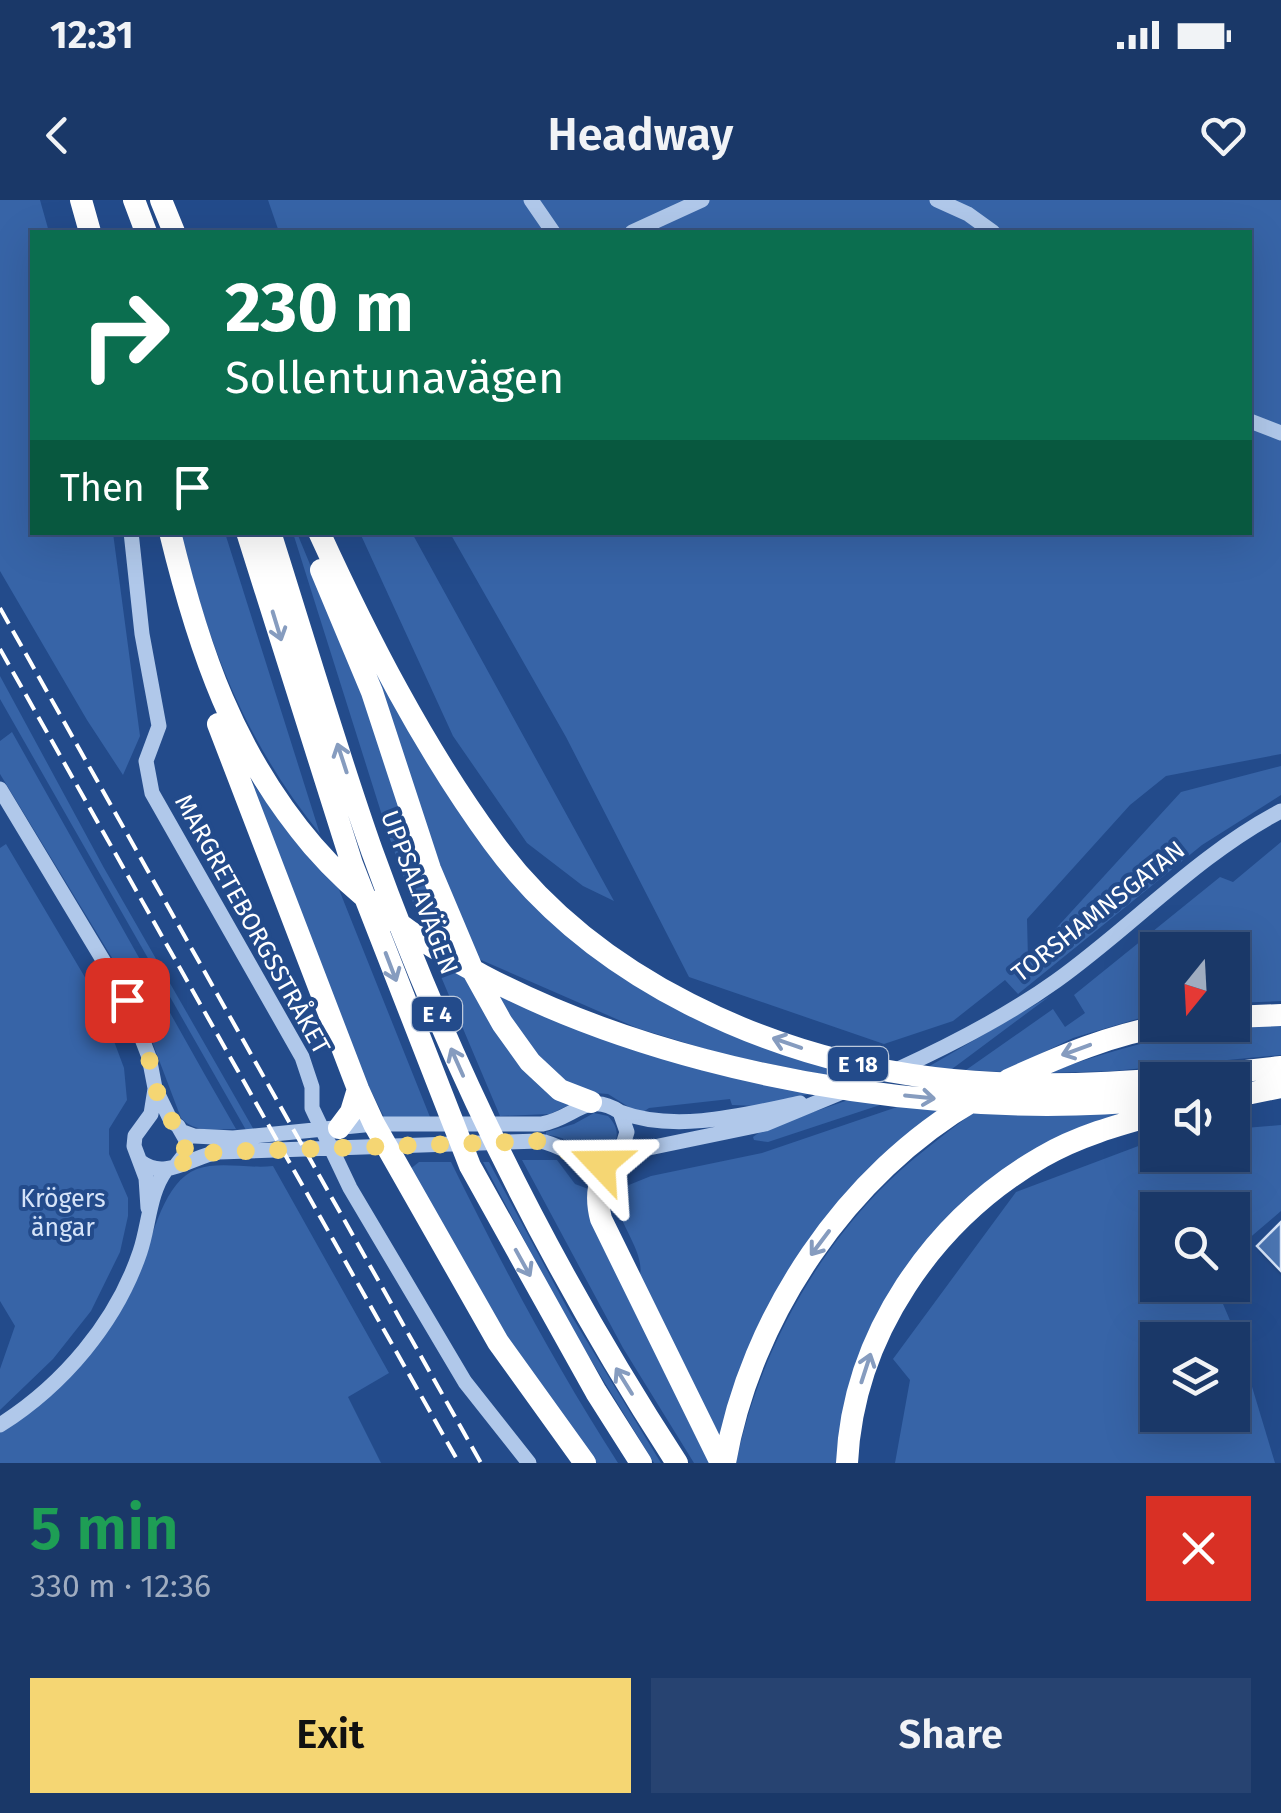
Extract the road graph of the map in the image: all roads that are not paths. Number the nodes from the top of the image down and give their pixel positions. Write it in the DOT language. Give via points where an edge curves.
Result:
graph roads {
  1 [pos="81,200"];
  2 [pos="134,200"];
  3 [pos="161,200"];
  4 [pos="531,200"];
  5 [pos="702,200"];
  6 [pos="937,200"];
  7 [pos="89,230"];
  8 [pos="145,230"];
  9 [pos="173,230"];
  10 [pos="553,230"];
  11 [pos="636,230"];
  12 [pos="990,230"];
  13 [pos="1252,422"];
  14 [pos="1281,433"];
  15 [pos="130,535"];
  16 [pos="171,535"];
  17 [pos="248,535"];
  18 [pos="271,535"];
  19 [pos="306,535"];
  20 [pos="321,535"];
  21 [pos="178,566"];
  22 [pos="0,789"];
  23 [pos="1281,811"];
  24 [pos="1281,1014"];
  25 [pos="1250,1016"];
  26 [pos="1140,1029"];
  27 [pos="1281,1068"];
  28 [pos="1281,1086"];
  29 [pos="155,1088"];
  30 [pos="358,1089"];
  31 [pos="1250,1091"];
  32 [pos="833,1095"];
  33 [pos="1140,1100"];
  34 [pos="592,1102"];
  35 [pos="620,1112"];
  36 [pos="1140,1119"];
  37 [pos="147,1122"];
  38 [pos="374,1124"];
  39 [pos="177,1127"];
  40 [pos="340,1128"];
  41 [pos="235,1145"];
  42 [pos="386,1147"];
  43 [pos="615,1157"];
  44 [pos="141,1162"];
  45 [pos="170,1169"];
  46 [pos="149,1217"];
  47 [pos="0,1425"];
  48 [pos="529,1463"];
  49 [pos="585,1463"];
  50 [pos="641,1463"];
  51 [pos="677,1463"];
  52 [pos="723,1463"];
  53 [pos="847,1463"];
  1 -- 7 [label="highway"];
  2 -- 8 [label="highway"];
  3 -- 9 [label="highway"];
  4 -- 10 [label="street"];
  5 -- 11 [label="street"];
  6 -- 12 [label="street"];
  13 -- 14 [label="street"];
  15 -- 48 [label="street, MARGRETEBORGSSTRÅKET" via="159,726 146,761 152,793 302,1056 312,1108 350,1188 465,1382"];
  16 -- 21 [label="highway, E 18"];
  17 -- 50 [label="highway, UPPSALAVÄGEN / E 4, one-way" via="352,864 470,1166"];
  51 -- 18 [label="highway, UPPSALAVÄGEN / E 4, one-way" via="559,1270 453,1052 372,851"];
  19 -- 34 [label="highway" via="372,692 430,870 473,971 530,1062 560,1090"];
  27 -- 20 [label="highway, E 18, one-way" via="1090,1083 934,1078 758,1034 643,977 556,911 494,844 387,667"];
  21 -- 30 [label="highway" via="195,659"];
  21 -- 33 [label="highway, E 18, one-way" via="212,680 282,806 379,909 457,962 653,1043 761,1072 954,1100"];
  22 -- 29 [label="street" via="127,1000"];
  23 -- 32 [label="street, TORSHAMNSGATAN" via="1209,856 1056,981 931,1054"];
  24 -- 25 [label="highway"];
  26 -- 52 [label="highway, one-way" via="1067,1053 956,1110 873,1180 804,1264 781,1305"];
  28 -- 31 [label="highway"];
  29 -- 37 [label="street"];
  29 -- 39 [label="street"];
  30 -- 38 [label="highway"];
  30 -- 40 [label="highway"];
  32 -- 35 [label="street, TORSHAMNSGATAN" via="694,1120 646,1120"];
  32 -- 43 [label="street, TORSHAMNSGATAN" via="766,1124"];
  34 -- 35 [label="street, TORSHAMNSGATAN"];
  34 -- 38 [label="street" via="542,1124"];
  35 -- 43 [label="street" via="627,1132"];
  53 -- 36 [label="highway, one-way" via="868,1360 906,1283 931,1250 992,1190 1031,1164"];
  37 -- 39 [label="street"];
  37 -- 44 [label="street" via="135,1136"];
  38 -- 40 [label="street"];
  38 -- 42 [label="highway"];
  39 -- 41 [label="street"];
  39 -- 45 [label="street" via="186,1148"];
  40 -- 41 [label="street"];
  41 -- 42 [label="street"];
  41 -- 45 [label="street"];
  42 -- 43 [label="street" via="539,1141 590,1163"];
  42 -- 49 [label="highway" via="498,1342"];
  43 -- 52 [label="highway" via="598,1186 601,1218"];
  44 -- 45 [label="street"];
  44 -- 46 [label="street"];
  45 -- 46 [label="street"];
  46 -- 47 [label="street" via="140,1254 112,1312 50,1388"];
}
